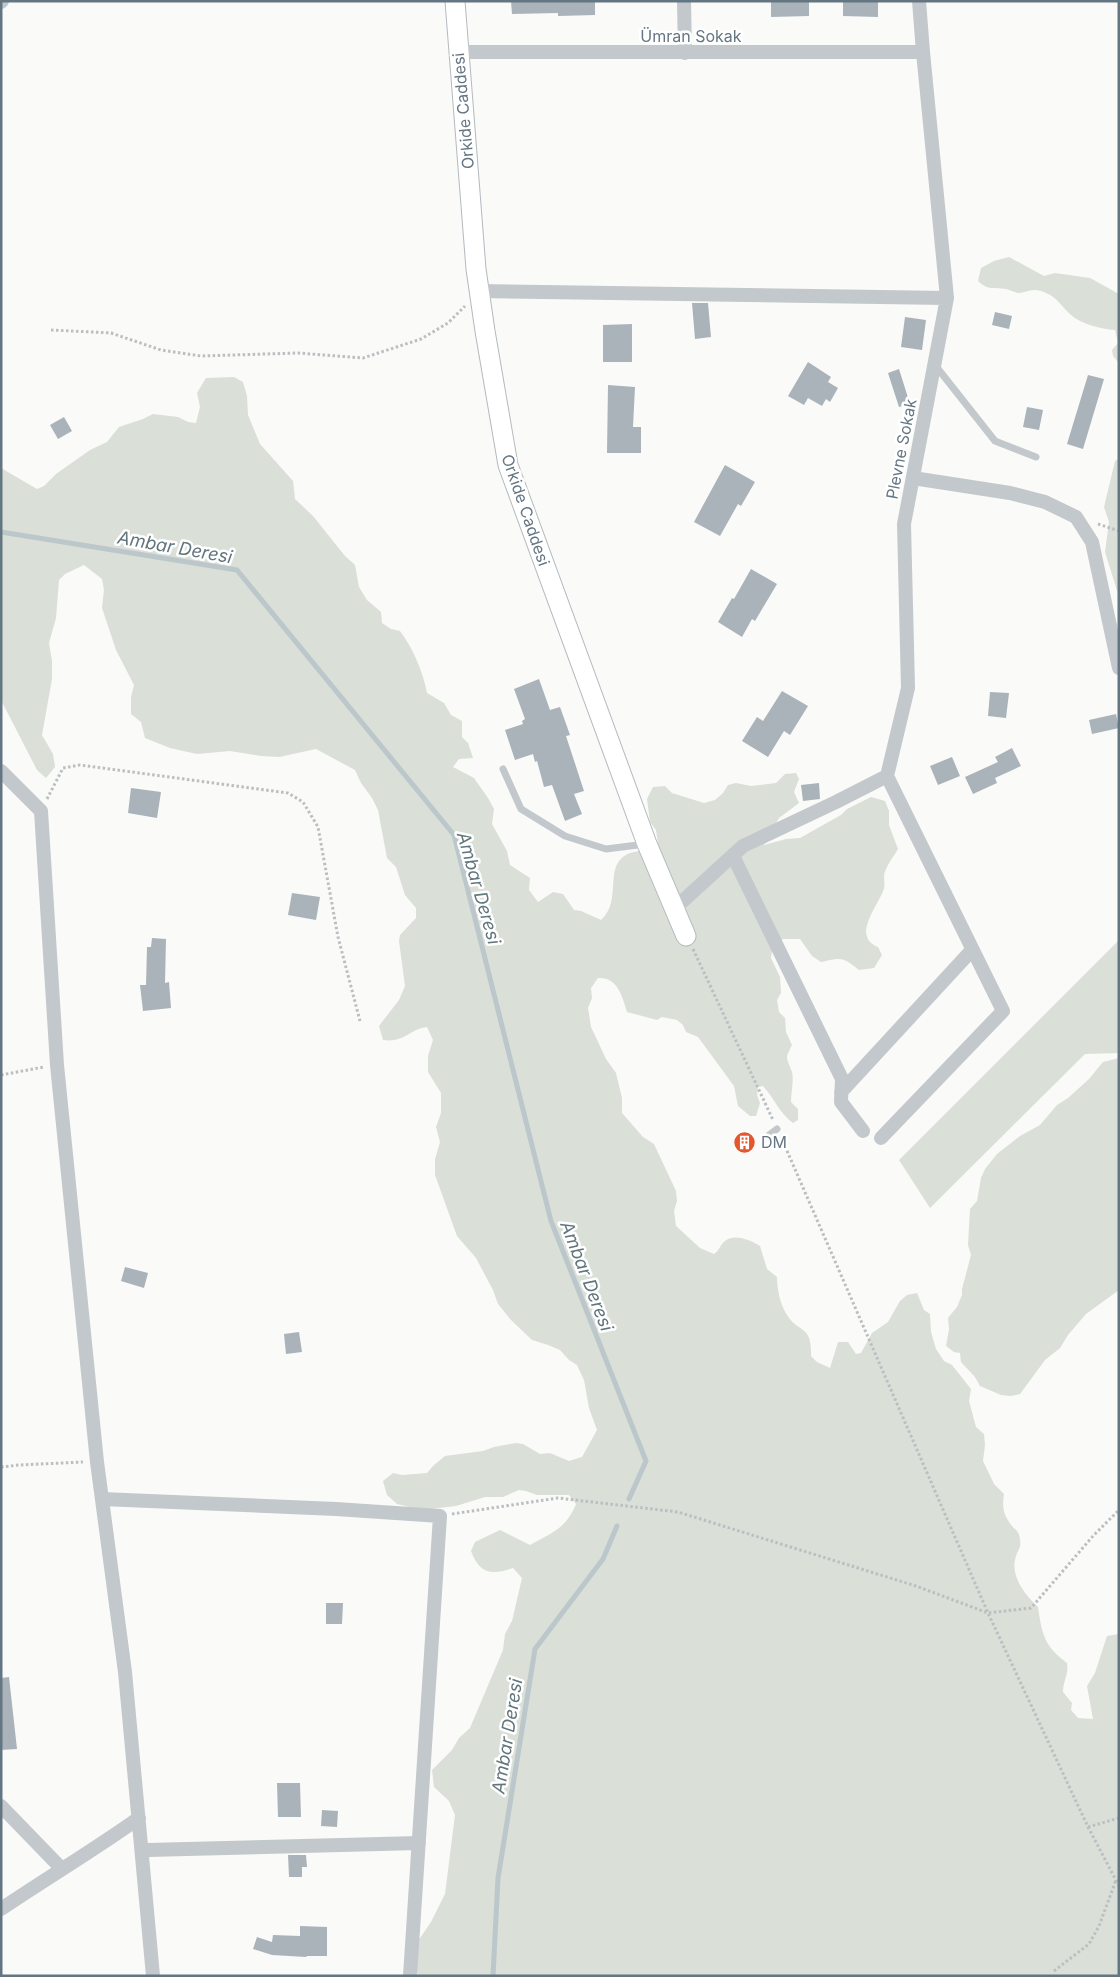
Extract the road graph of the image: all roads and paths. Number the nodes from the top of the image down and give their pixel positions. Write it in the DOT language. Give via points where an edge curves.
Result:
graph roads {
  1 [pos="455,1"];
  2 [pos="684,1"];
  3 [pos="920,1"];
  4 [pos="458,52"];
  5 [pos="923,52"];
  6 [pos="685,53"];
  7 [pos="479,291"];
  8 [pos="947,298"];
  9 [pos="51,330"];
  10 [pos="934,364"];
  11 [pos="1036,457"];
  12 [pos="913,478"];
  13 [pos="1119,668"];
  14 [pos="503,769"];
  15 [pos="1,771"];
  16 [pos="887,776"];
  17 [pos="41,811"];
  18 [pos="646,844"];
  19 [pos="733,856"];
  20 [pos="674,909"];
  21 [pos="686,936"];
  22 [pos="972,950"];
  23 [pos="360,1021"];
  24 [pos="57,1065"];
  25 [pos="1,1075"];
  26 [pos="841,1092"];
  27 [pos="778,1129"];
  28 [pos="862,1131"];
  29 [pos="769,1135"];
  30 [pos="881,1138"];
  31 [pos="97,1462"];
  32 [pos="1,1468"];
  33 [pos="102,1499"];
  34 [pos="1119,1510"];
  35 [pos="440,1516"];
  36 [pos="988,1613"];
  37 [pos="1,1806"];
  38 [pos="139,1818"];
  39 [pos="1119,1818"];
  40 [pos="1088,1827"];
  41 [pos="419,1843"];
  42 [pos="148,1850"];
  43 [pos="61,1868"];
  44 [pos="1116,1880"];
  45 [pos="1119,1886"];
  46 [pos="1,1909"];
  47 [pos="1054,1971"];
  48 [pos="152,1976"];
  49 [pos="410,1976"];
  1 -- 4 [label="street, Orkide Caddesi"];
  2 -- 6 [label="street"];
  3 -- 5 [label="street, Plevne Sokak"];
  4 -- 6 [label="street, Ümran Sokak"];
  4 -- 7 [label="street, Orkide Caddesi"];
  5 -- 6 [label="street, Ümran Sokak"];
  5 -- 8 [label="street, Plevne Sokak"];
  7 -- 8 [label="street"];
  7 -- 9 [label="path" via="448,323 421,339 363,358 298,353 201,356 161,350 110,333"];
  7 -- 18 [label="street, Orkide Caddesi" via="508,465"];
  8 -- 10 [label="street, Plevne Sokak"];
  10 -- 11 [label="lane" via="995,441"];
  10 -- 12 [label="street, Plevne Sokak"];
  12 -- 13 [label="street" via="1010,493 1045,502 1076,517 1092,542"];
  12 -- 16 [label="street, Plevne Sokak" via="904,524 908,688"];
  14 -- 18 [label="lane" via="521,809 566,836 606,849"];
  15 -- 17 [label="street"];
  16 -- 19 [label="street" via="743,846"];
  16 -- 22 [label="street"];
  17 -- 23 [label="path" via="64,768 80,765 288,792 303,802 318,827 338,938"];
  17 -- 24 [label="street"];
  18 -- 20 [label="street, Orkide Caddesi"];
  19 -- 20 [label="street"];
  19 -- 26 [label="street" via="842,1080"];
  20 -- 21 [label="street, Orkide Caddesi"];
  21 -- 27 [label="path"];
  22 -- 26 [label="street"];
  22 -- 30 [label="street" via="1003,1011"];
  24 -- 25 [label="path"];
  24 -- 31 [label="street"];
  26 -- 28 [label="street" via="841,1102"];
  27 -- 29 [label="lane"];
  27 -- 36 [label="path"];
  31 -- 32 [label="path"];
  31 -- 33 [label="street"];
  33 -- 35 [label="street"];
  33 -- 38 [label="street" via="125,1672"];
  34 -- 36 [label="path" via="1032,1608"];
  35 -- 36 [label="path" via="558,1498 678,1512 916,1586"];
  35 -- 41 [label="street"];
  36 -- 40 [label="path"];
  37 -- 43 [label="street"];
  38 -- 43 [label="street" via="105,1843"];
  38 -- 48 [label="street"];
  39 -- 40 [label="path"];
  40 -- 44 [label="path"];
  41 -- 42 [label="street"];
  41 -- 49 [label="street"];
  43 -- 46 [label="street"];
  44 -- 45 [label="path"];
  44 -- 47 [label="path" via="1089,1944"];
}
